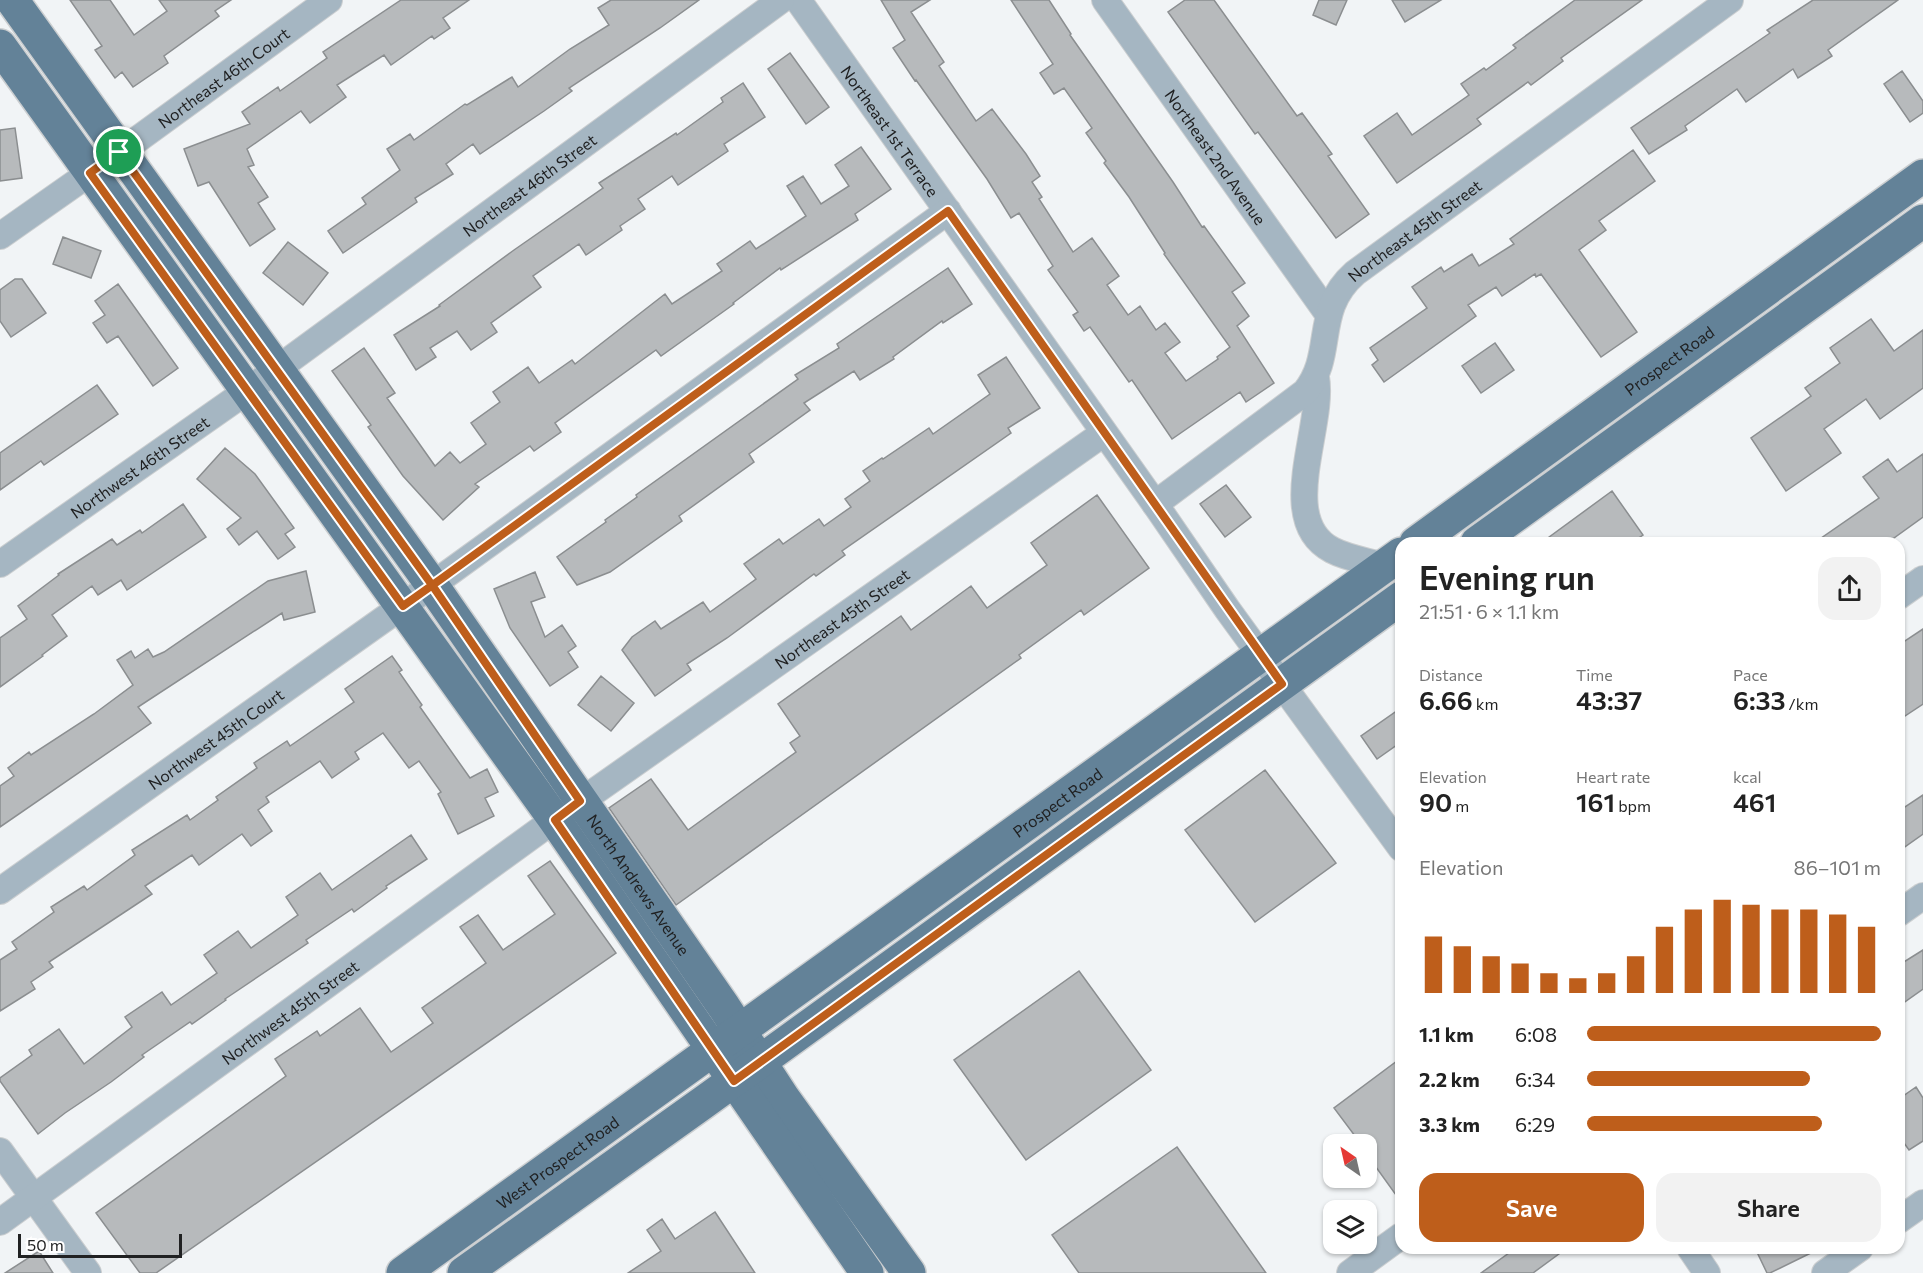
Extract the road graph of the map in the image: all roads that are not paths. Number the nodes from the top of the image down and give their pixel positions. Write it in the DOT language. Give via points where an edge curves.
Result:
graph roads {
  1 [pos="12,0"];
  2 [pos="329,0"];
  3 [pos="781,0"];
  4 [pos="798,0"];
  5 [pos="1105,0"];
  6 [pos="1730,0"];
  7 [pos="1701,8"];
  8 [pos="0,46"];
  9 [pos="119,152"];
  10 [pos="90,173"];
  11 [pos="1923,176"];
  12 [pos="948,211"];
  13 [pos="1923,220"];
  14 [pos="0,236"];
  15 [pos="1794,269"];
  16 [pos="1816,298"];
  17 [pos="1328,314"];
  18 [pos="276,369"];
  19 [pos="1316,377"];
  20 [pos="247,391"];
  21 [pos="1104,433"];
  22 [pos="1155,504"];
  23 [pos="1424,537"];
  24 [pos="1485,537"];
  25 [pos="1393,560"];
  26 [pos="0,564"];
  27 [pos="1923,579"];
  28 [pos="432,585"];
  29 [pos="1905,592"];
  30 [pos="1395,602"];
  31 [pos="403,606"];
  32 [pos="1261,655"];
  33 [pos="1282,684"];
  34 [pos="567,811"];
  35 [pos="1395,840"];
  36 [pos="0,891"];
  37 [pos="1923,896"];
  38 [pos="1905,909"];
  39 [pos="740,1031"];
  40 [pos="713,1051"];
  41 [pos="760,1062"];
  42 [pos="734,1081"];
  43 [pos="0,1151"];
  44 [pos="33,1198"];
  45 [pos="1923,1203"];
  46 [pos="1905,1216"];
  47 [pos="0,1222"];
  48 [pos="1395,1240"];
  49 [pos="1694,1254"];
  50 [pos="1852,1254"];
  51 [pos="88,1273"];
  52 [pos="403,1273"];
  53 [pos="464,1273"];
  54 [pos="867,1273"];
  55 [pos="909,1273"];
  56 [pos="1350,1273"];
  57 [pos="1707,1273"];
  58 [pos="1825,1273"];
  1 -- 9 [label="main road, North Andrews Avenue"];
  2 -- 9 [label="street, Northeast 46th Court"];
  3 -- 18 [label="street, Northeast 46th Street"];
  4 -- 12 [label="street, Northeast 1st Terrace"];
  5 -- 17 [label="street, Northeast 2nd Avenue"];
  6 -- 7 [label="street, Northeast 45th Street"];
  7 -- 17 [label="street, Northeast 45th Street" via="1366,264 1338,291"];
  8 -- 10 [label="main road, North Andrews Avenue"];
  9 -- 10 [label="street, Northeast 46th Court"];
  9 -- 18 [label="main road, North Andrews Avenue"];
  10 -- 14 [label="street, Northeast 46th Court"];
  10 -- 20 [label="main road, North Andrews Avenue"];
  11 -- 15 [label="main road, Prospect Road"];
  12 -- 21 [label="street, Northeast 1st Terrace"];
  12 -- 28 [label="street, Northwest 45th Court"];
  13 -- 16 [label="main road"];
  15 -- 16 [label="main road"];
  15 -- 23 [label="main road, Prospect Road"];
  16 -- 24 [label="main road"];
  17 -- 19 [label="street, Northeast 45th Street"];
  18 -- 20 [label="street, Northwest 46th Street"];
  18 -- 28 [label="main road, North Andrews Avenue"];
  19 -- 22 [label="street, Northeast 45th Street" via="1298,399"];
  19 -- 25 [label="street" via="1318,405 1304,486 1306,517 1315,536 1329,549"];
  20 -- 26 [label="street, Northwest 46th Street"];
  20 -- 31 [label="main road, North Andrews Avenue"];
  21 -- 22 [label="street, Northeast 1st Terrace"];
  21 -- 34 [label="street, Northeast 45th Street"];
  22 -- 32 [label="street, Northeast 1st Terrace"];
  25 -- 32 [label="main road, Prospect Road"];
  27 -- 29 [label="street"];
  28 -- 31 [label="street, Northwest 45th Court"];
  28 -- 34 [label="main road, North Andrews Avenue"];
  30 -- 33 [label="main road"];
  31 -- 34 [label="main road, North Andrews Avenue"];
  31 -- 36 [label="street, Northwest 45th Court"];
  32 -- 33 [label="street, Northeast 1st Terrace"];
  32 -- 39 [label="main road, Prospect Road"];
  33 -- 35 [label="street, Northeast 1st Terrace"];
  33 -- 41 [label="main road"];
  34 -- 39 [label="main road, North Andrews Avenue"];
  34 -- 40 [label="main road, North Andrews Avenue"];
  34 -- 44 [label="street, Northwest 45th Street"];
  37 -- 38 [label="street"];
  39 -- 40 [label="main road, Prospect Road"];
  39 -- 41 [label="main road, North Andrews Avenue"];
  40 -- 42 [label="main road, North Andrews Avenue"];
  40 -- 52 [label="main road, West Prospect Road"];
  41 -- 42 [label="main road"];
  41 -- 55 [label="main road, North Andrews Avenue"];
  42 -- 53 [label="main road"];
  42 -- 54 [label="main road, North Andrews Avenue"];
  43 -- 44 [label="street"];
  44 -- 47 [label="street, Northwest 45th Street"];
  44 -- 51 [label="street"];
  45 -- 46 [label="street"];
  48 -- 56 [label="street"];
  49 -- 57 [label="street"];
  50 -- 58 [label="street"];
}
